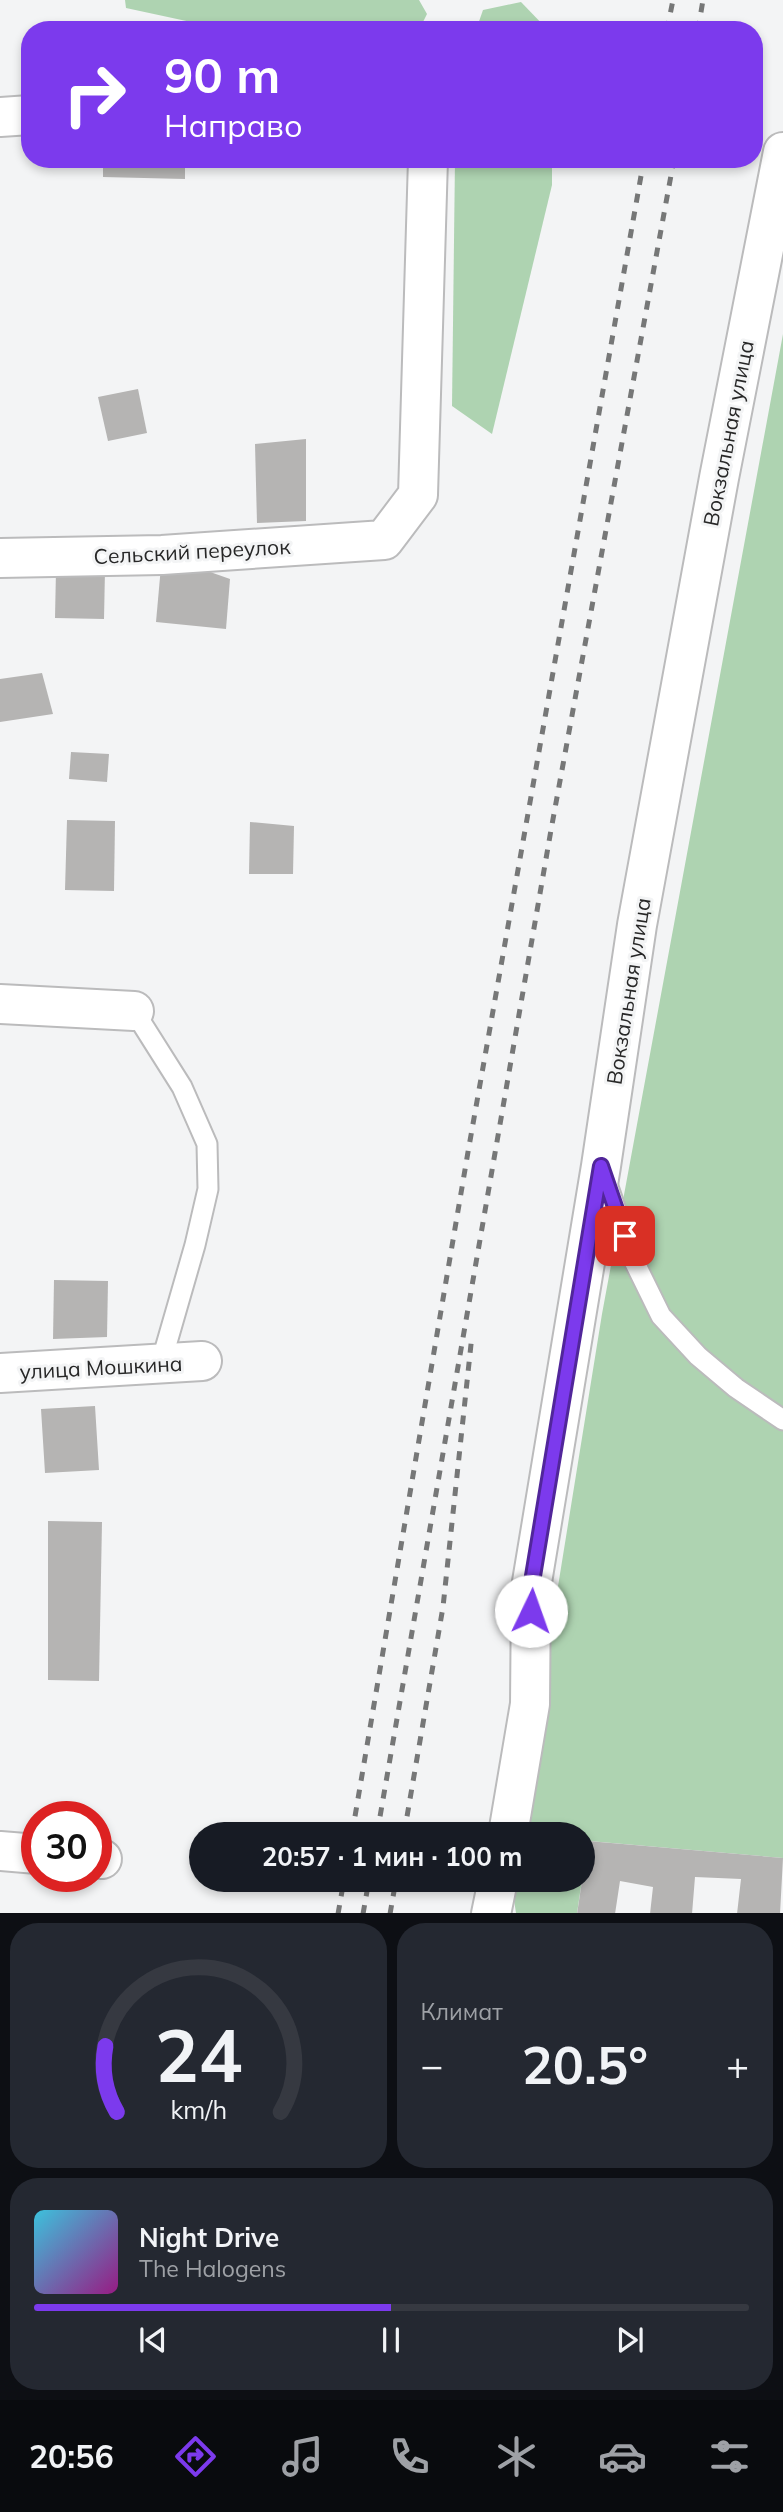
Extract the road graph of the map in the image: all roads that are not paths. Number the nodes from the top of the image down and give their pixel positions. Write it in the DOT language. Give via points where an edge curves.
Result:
graph roads {
  1 [pos="21,116"];
  2 [pos="0,117"];
  3 [pos="783,152"];
  4 [pos="428,168"];
  5 [pos="0,558"];
  6 [pos="0,1004"];
  7 [pos="134,1011"];
  8 [pos="601,1166"];
  9 [pos="202,1361"];
  10 [pos="161,1363"];
  11 [pos="0,1373"];
  12 [pos="783,1420"];
  13 [pos="510,1822"];
  14 [pos="0,1851"];
  15 [pos="21,1853"];
  16 [pos="495,1892"];
  17 [pos="491,1913"];
  1 -- 2 [label="street"];
  3 -- 8 [label="street, Вокзальная улица" via="637,925"];
  4 -- 5 [label="street, Сельский переулок" via="418,495 384,540 162,555"];
  6 -- 7 [label="street"];
  7 -- 10 [label="lane" via="182,1087 207,1144 208,1189"];
  8 -- 12 [label="lane" via="632,1259 661,1316 698,1356"];
  8 -- 13 [label="street, Вокзальная улица" via="531,1588 530,1704"];
  9 -- 10 [label="street, улица Мошкина"];
  10 -- 11 [label="street, улица Мошкина"];
  14 -- 15 [label="street"];
  16 -- 17 [label="street"];
}
